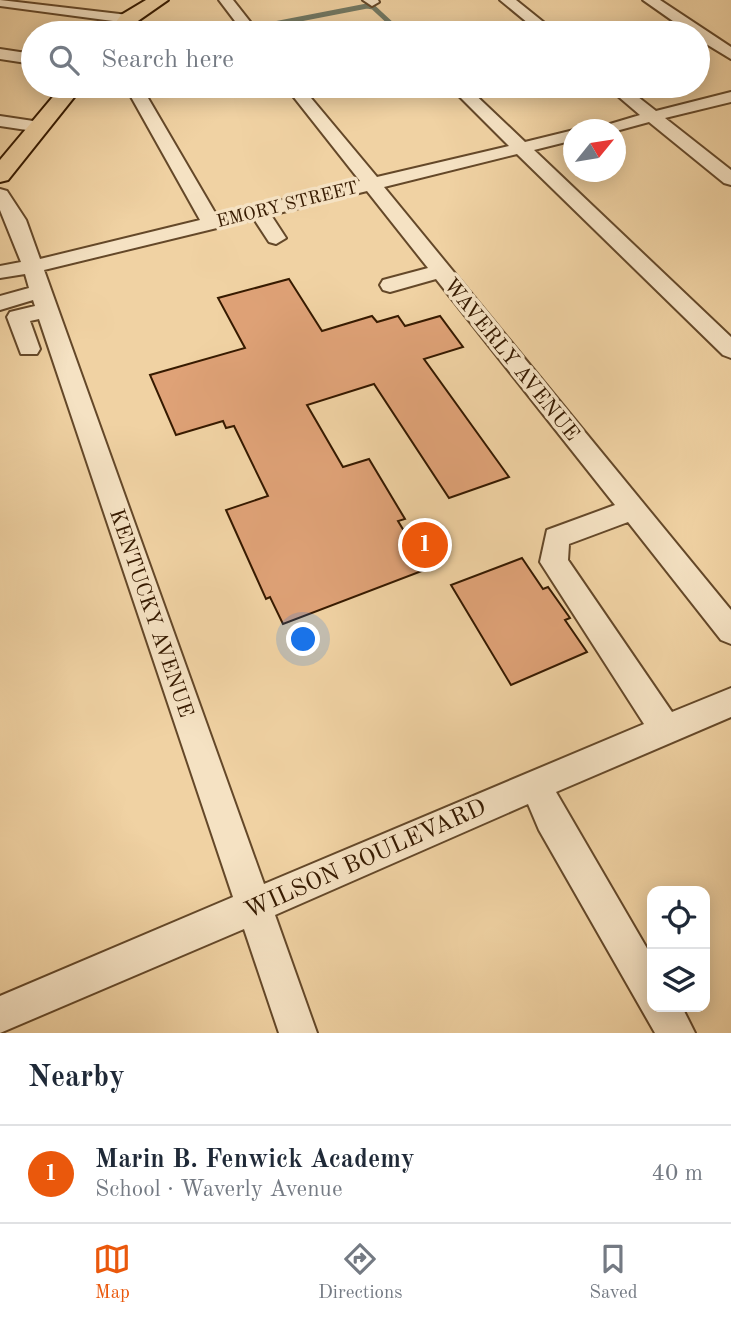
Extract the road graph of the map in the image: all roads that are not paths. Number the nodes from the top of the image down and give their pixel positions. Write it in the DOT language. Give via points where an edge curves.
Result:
graph roads {
  1 [pos="159,0"];
  2 [pos="226,0"];
  3 [pos="507,0"];
  4 [pos="650,0"];
  5 [pos="0,2"];
  6 [pos="124,17"];
  7 [pos="243,21"];
  8 [pos="534,21"];
  9 [pos="682,21"];
  10 [pos="710,40"];
  11 [pos="0,54"];
  12 [pos="731,54"];
  13 [pos="21,57"];
  14 [pos="731,97"];
  15 [pos="64,98"];
  16 [pos="140,98"];
  17 [pos="302,98"];
  18 [pos="469,98"];
  19 [pos="629,98"];
  20 [pos="652,116"];
  21 [pos="0,121"];
  22 [pos="626,123"];
  23 [pos="40,127"];
  24 [pos="563,138"];
  25 [pos="521,148"];
  26 [pos="0,175"];
  27 [pos="731,179"];
  28 [pos="370,184"];
  29 [pos="0,195"];
  30 [pos="259,211"];
  31 [pos="212,223"];
  32 [pos="276,238"];
  33 [pos="441,271"];
  34 [pos="0,272"];
  35 [pos="390,285"];
  36 [pos="39,290"];
  37 [pos="4,302"];
  38 [pos="29,349"];
  39 [pos="731,349"];
  40 [pos="633,509"];
  41 [pos="731,631"];
  42 [pos="731,702"];
  43 [pos="665,729"];
  44 [pos="535,783"];
  45 [pos="255,907"];
  46 [pos="647,983"];
  47 [pos="664,1012"];
  48 [pos="0,1015"];
  49 [pos="298,1033"];
  50 [pos="676,1033"];
  1 -- 6 [label="main road"];
  2 -- 7 [label="street"];
  3 -- 8 [label="street"];
  4 -- 9 [label="street"];
  5 -- 6 [label="street"];
  10 -- 12 [label="street"];
  11 -- 13 [label="street"];
  14 -- 20 [label="street"];
  15 -- 23 [label="main road"];
  16 -- 31 [label="street"];
  17 -- 28 [label="street, WAVERLY AVENUE"];
  18 -- 25 [label="street"];
  19 -- 20 [label="street"];
  20 -- 22 [label="street"];
  20 -- 27 [label="street"];
  21 -- 23 [label="street"];
  23 -- 26 [label="main road"];
  24 -- 25 [label="street, EMORY STREET"];
  25 -- 28 [label="street, EMORY STREET"];
  25 -- 39 [label="street"];
  28 -- 30 [label="street, EMORY STREET"];
  28 -- 33 [label="street, WAVERLY AVENUE"];
  29 -- 36 [label="street, KENTUCKY AVENUE" via="16,220"];
  30 -- 31 [label="street, EMORY STREET"];
  30 -- 32 [label="street"];
  31 -- 36 [label="street, EMORY STREET"];
  33 -- 35 [label="street"];
  33 -- 40 [label="street, WAVERLY AVENUE"];
  34 -- 36 [label="street, EMORY STREET"];
  36 -- 37 [label="street"];
  36 -- 38 [label="street" via="18,317"];
  36 -- 45 [label="street, KENTUCKY AVENUE"];
  40 -- 41 [label="street, WAVERLY AVENUE"];
  40 -- 43 [label="street" via="556,538 554,562"];
  42 -- 43 [label="street, WILSON BOULEVARD"];
  43 -- 44 [label="street, WILSON BOULEVARD"];
  44 -- 45 [label="street, WILSON BOULEVARD"];
  44 -- 46 [label="street"];
  45 -- 48 [label="street, WILSON BOULEVARD"];
  45 -- 49 [label="street, KENTUCKY AVENUE"];
  47 -- 50 [label="street"];
}
